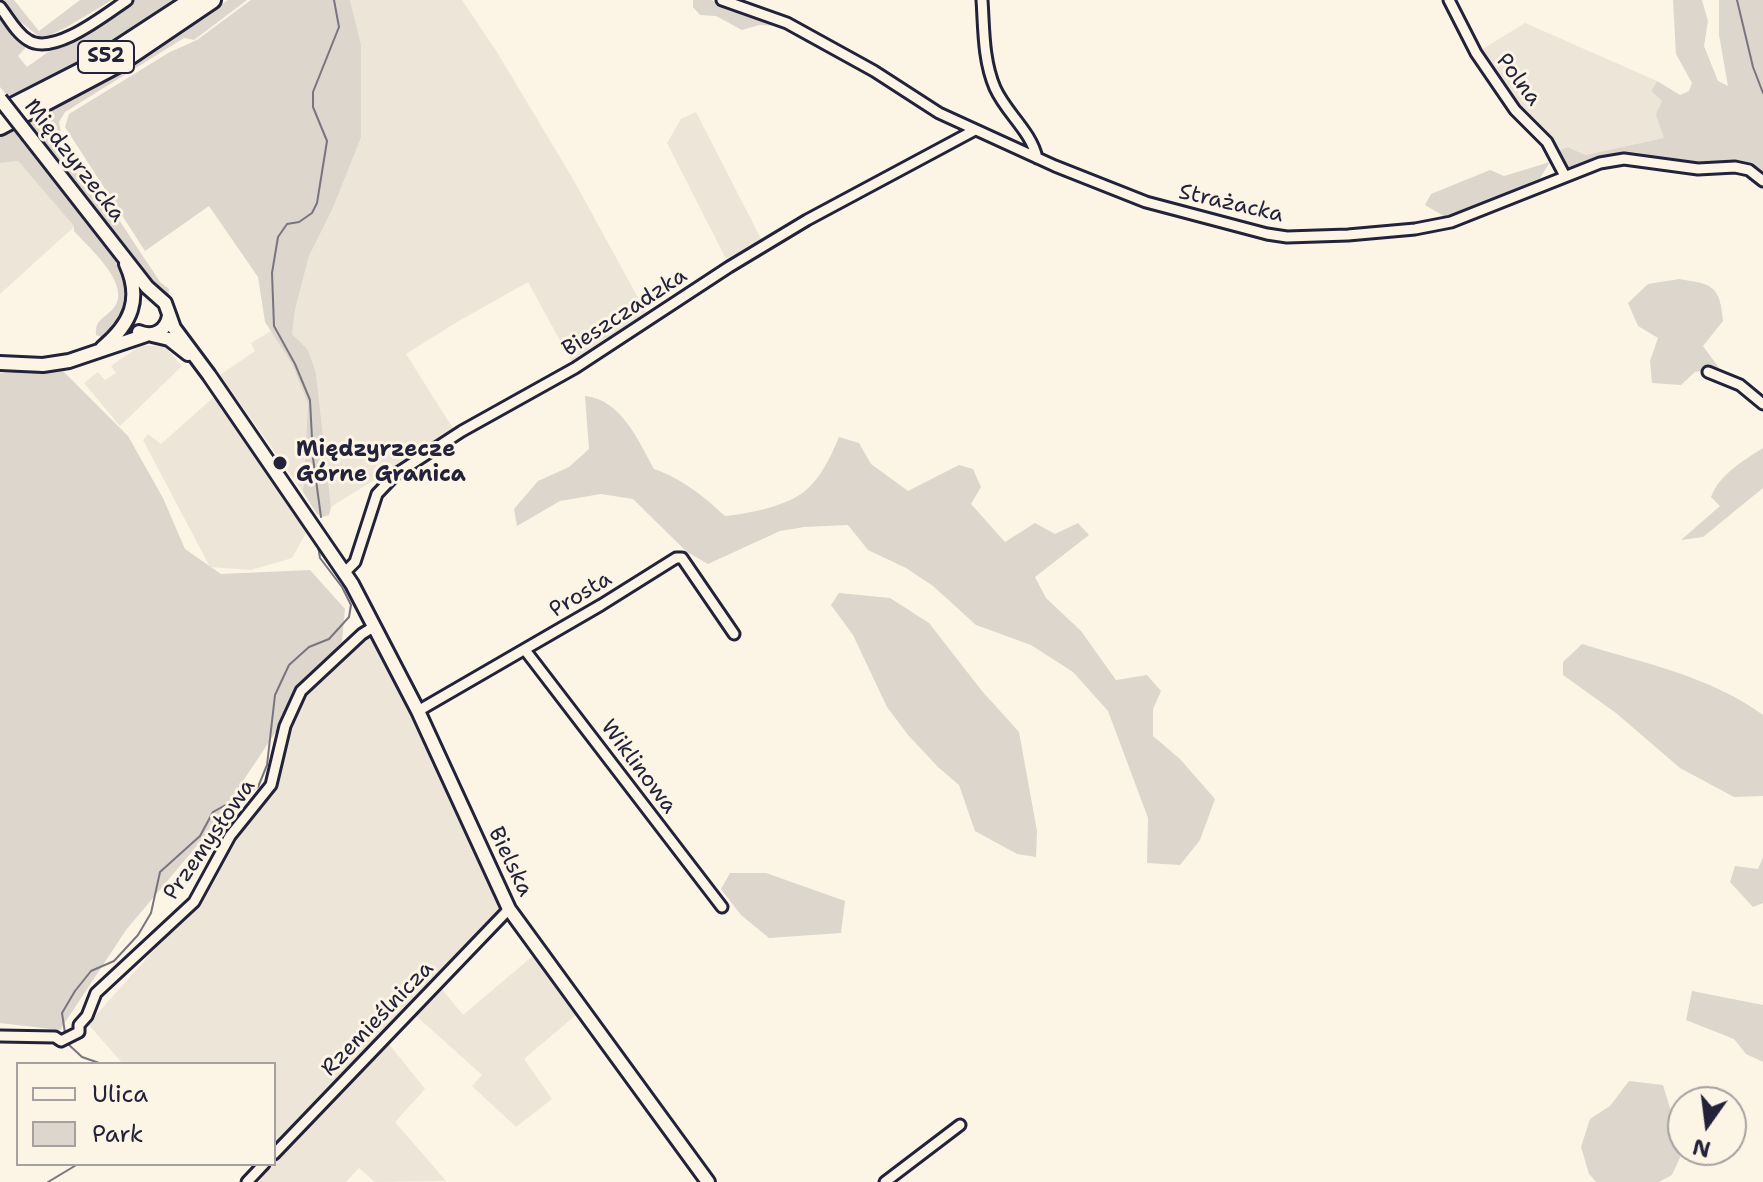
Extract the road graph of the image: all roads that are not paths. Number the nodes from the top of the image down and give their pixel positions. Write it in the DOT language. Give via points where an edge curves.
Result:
graph roads {
  1 [pos="127,0"];
  2 [pos="193,0"];
  3 [pos="212,0"];
  4 [pos="722,0"];
  5 [pos="982,0"];
  6 [pos="1449,0"];
  7 [pos="0,7"];
  8 [pos="4,107"];
  9 [pos="0,126"];
  10 [pos="975,130"];
  11 [pos="1037,158"];
  12 [pos="1565,176"];
  13 [pos="1763,181"];
  14 [pos="118,249"];
  15 [pos="159,297"];
  16 [pos="130,309"];
  17 [pos="169,316"];
  18 [pos="149,335"];
  19 [pos="97,352"];
  20 [pos="0,363"];
  21 [pos="203,366"];
  22 [pos="1708,372"];
  23 [pos="1763,404"];
  24 [pos="345,572"];
  25 [pos="375,626"];
  26 [pos="734,634"];
  27 [pos="525,650"];
  28 [pos="418,711"];
  29 [pos="722,907"];
  30 [pos="509,909"];
  31 [pos="79,1025"];
  32 [pos="0,1036"];
  33 [pos="58,1039"];
  34 [pos="960,1125"];
  35 [pos="276,1152"];
  36 [pos="262,1166"];
  37 [pos="247,1182"];
  38 [pos="708,1182"];
  39 [pos="885,1182"];
  1 -- 7 [label="street" via="67,38 44,45 28,40"];
  2 -- 8 [label="highway, S52" via="92,66"];
  3 -- 9 [label="highway, S52" via="119,63"];
  4 -- 10 [label="street, Strażacka" via="787,23"];
  5 -- 11 [label="street" via="986,63 995,90 1033,143"];
  6 -- 12 [label="street, Polna" via="1476,53 1515,110 1547,142"];
  8 -- 14 [label="street, Międzyrzecka, bridge"];
  10 -- 11 [label="street, Strażacka"];
  10 -- 24 [label="street, Bieszczadzka" via="807,220 388,480 371,506 355,562"];
  11 -- 12 [label="street, Strażacka" via="1146,202 1287,237 1451,222"];
  12 -- 13 [label="street, Strażacka" via="1624,159 1698,169 1735,167"];
  14 -- 15 [label="street, Międzyrzecka"];
  14 -- 16 [label="street, Międzyrzecka" via="134,288"];
  15 -- 16 [label="street" via="144,295"];
  15 -- 17 [label="street"];
  16 -- 18 [label="street" via="134,328"];
  16 -- 19 [label="street" via="123,329"];
  17 -- 18 [label="street" via="163,329"];
  17 -- 21 [label="street"];
  18 -- 19 [label="street"];
  18 -- 21 [label="street" via="169,339"];
  19 -- 20 [label="street" via="51,364"];
  21 -- 24 [label="street, Bielska"];
  22 -- 23 [label="street" via="1740,385"];
  24 -- 25 [label="street, Bielska"];
  25 -- 28 [label="street, Bielska"];
  25 -- 31 [label="street, Przemysłowa" via="301,691 285,726 271,785 230,836 194,902 96,993"];
  26 -- 27 [label="street, Prosta" via="682,558 676,558"];
  27 -- 28 [label="street, Prosta"];
  27 -- 29 [label="street, Wiklinowa"];
  28 -- 30 [label="street, Bielska"];
  30 -- 35 [label="street, Rzemieślnicza"];
  30 -- 38 [label="street, Bielska"];
  31 -- 33 [label="street, Przemysłowa"];
  31 -- 33 [label="street, Przemysłowa" via="73,1037"];
  32 -- 33 [label="street, Przemysłowa"];
  34 -- 39 [label="street"];
  36 -- 37 [label="street"];
}
